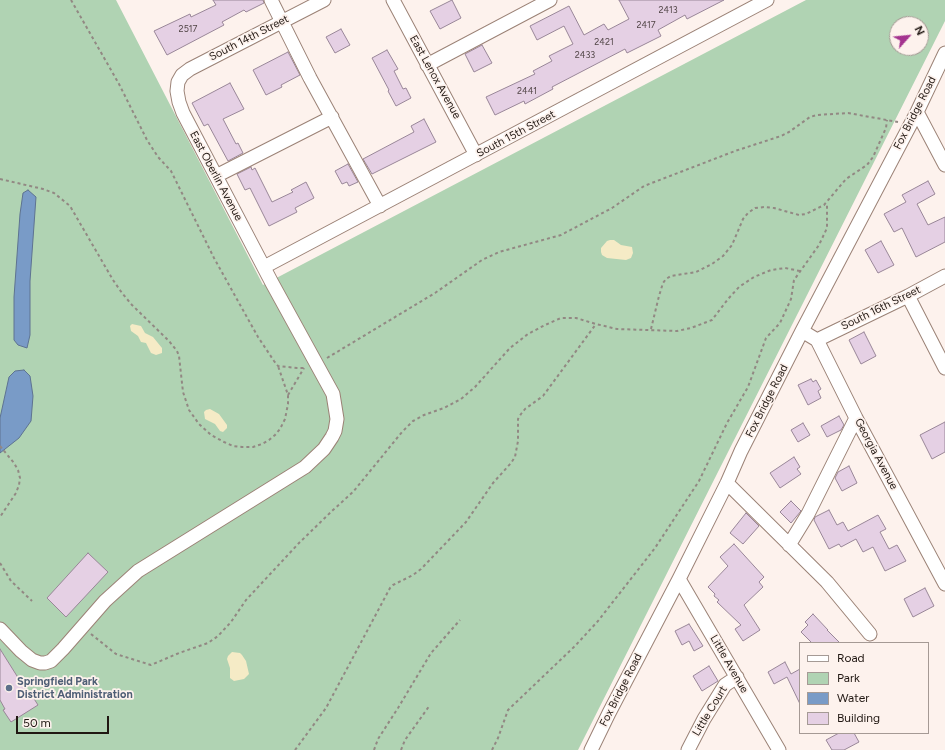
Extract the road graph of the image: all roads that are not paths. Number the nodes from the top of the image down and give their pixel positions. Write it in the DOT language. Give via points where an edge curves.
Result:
graph roads {
  1 [pos="271,0"];
  2 [pos="324,0"];
  3 [pos="393,0"];
  4 [pos="550,0"];
  5 [pos="764,1"];
  6 [pos="282,21"];
  7 [pos="945,53"];
  8 [pos="427,65"];
  9 [pos="178,82"];
  10 [pos="917,112"];
  11 [pos="332,117"];
  12 [pos="476,155"];
  13 [pos="945,165"];
  14 [pos="216,176"];
  15 [pos="380,206"];
  16 [pos="264,267"];
  17 [pos="945,276"];
  18 [pos="908,296"];
  19 [pos="802,331"];
  20 [pos="818,340"];
  21 [pos="945,368"];
  22 [pos="856,418"];
  23 [pos="727,483"];
  24 [pos="789,545"];
  25 [pos="679,579"];
  26 [pos="945,584"];
  27 [pos="0,629"];
  28 [pos="870,634"];
  29 [pos="737,677"];
  30 [pos="591,750"];
  31 [pos="688,750"];
  32 [pos="779,750"];
  1 -- 6 [label="street"];
  2 -- 6 [label="street, South 14th Street"];
  3 -- 8 [label="street, East Lenox Avenue"];
  4 -- 8 [label="street"];
  5 -- 12 [label="street, South 15th Street"];
  6 -- 9 [label="street, South 14th Street" via="190,69"];
  6 -- 11 [label="street"];
  7 -- 10 [label="street, Fox Bridge Road"];
  8 -- 12 [label="street, East Lenox Avenue"];
  9 -- 14 [label="street, East Oberlin Avenue" via="177,91 183,113"];
  10 -- 13 [label="street"];
  10 -- 19 [label="street, Fox Bridge Road"];
  11 -- 14 [label="street"];
  11 -- 15 [label="street"];
  12 -- 15 [label="street, South 15th Street"];
  14 -- 16 [label="street, East Oberlin Avenue"];
  15 -- 16 [label="street, South 15th Street"];
  16 -- 27 [label="street, East Oberlin Avenue" via="333,394 337,419 335,431 324,449 304,466 138,571 105,601 56,657 46,663 36,662 27,657"];
  17 -- 18 [label="street, South 16th Street"];
  18 -- 20 [label="street, South 16th Street"];
  18 -- 21 [label="street"];
  19 -- 20 [label="street"];
  19 -- 23 [label="street, Fox Bridge Road"];
  20 -- 22 [label="street, Georgia Avenue"];
  22 -- 24 [label="street" via="808,514"];
  22 -- 26 [label="street, Georgia Avenue"];
  23 -- 24 [label="street"];
  23 -- 25 [label="street, Fox Bridge Road"];
  24 -- 28 [label="street" via="827,582"];
  25 -- 29 [label="street, Little Avenue"];
  25 -- 30 [label="street, Fox Bridge Road"];
  29 -- 31 [label="street, Little Court" via="725,685"];
  29 -- 32 [label="street, Little Avenue"];
}
